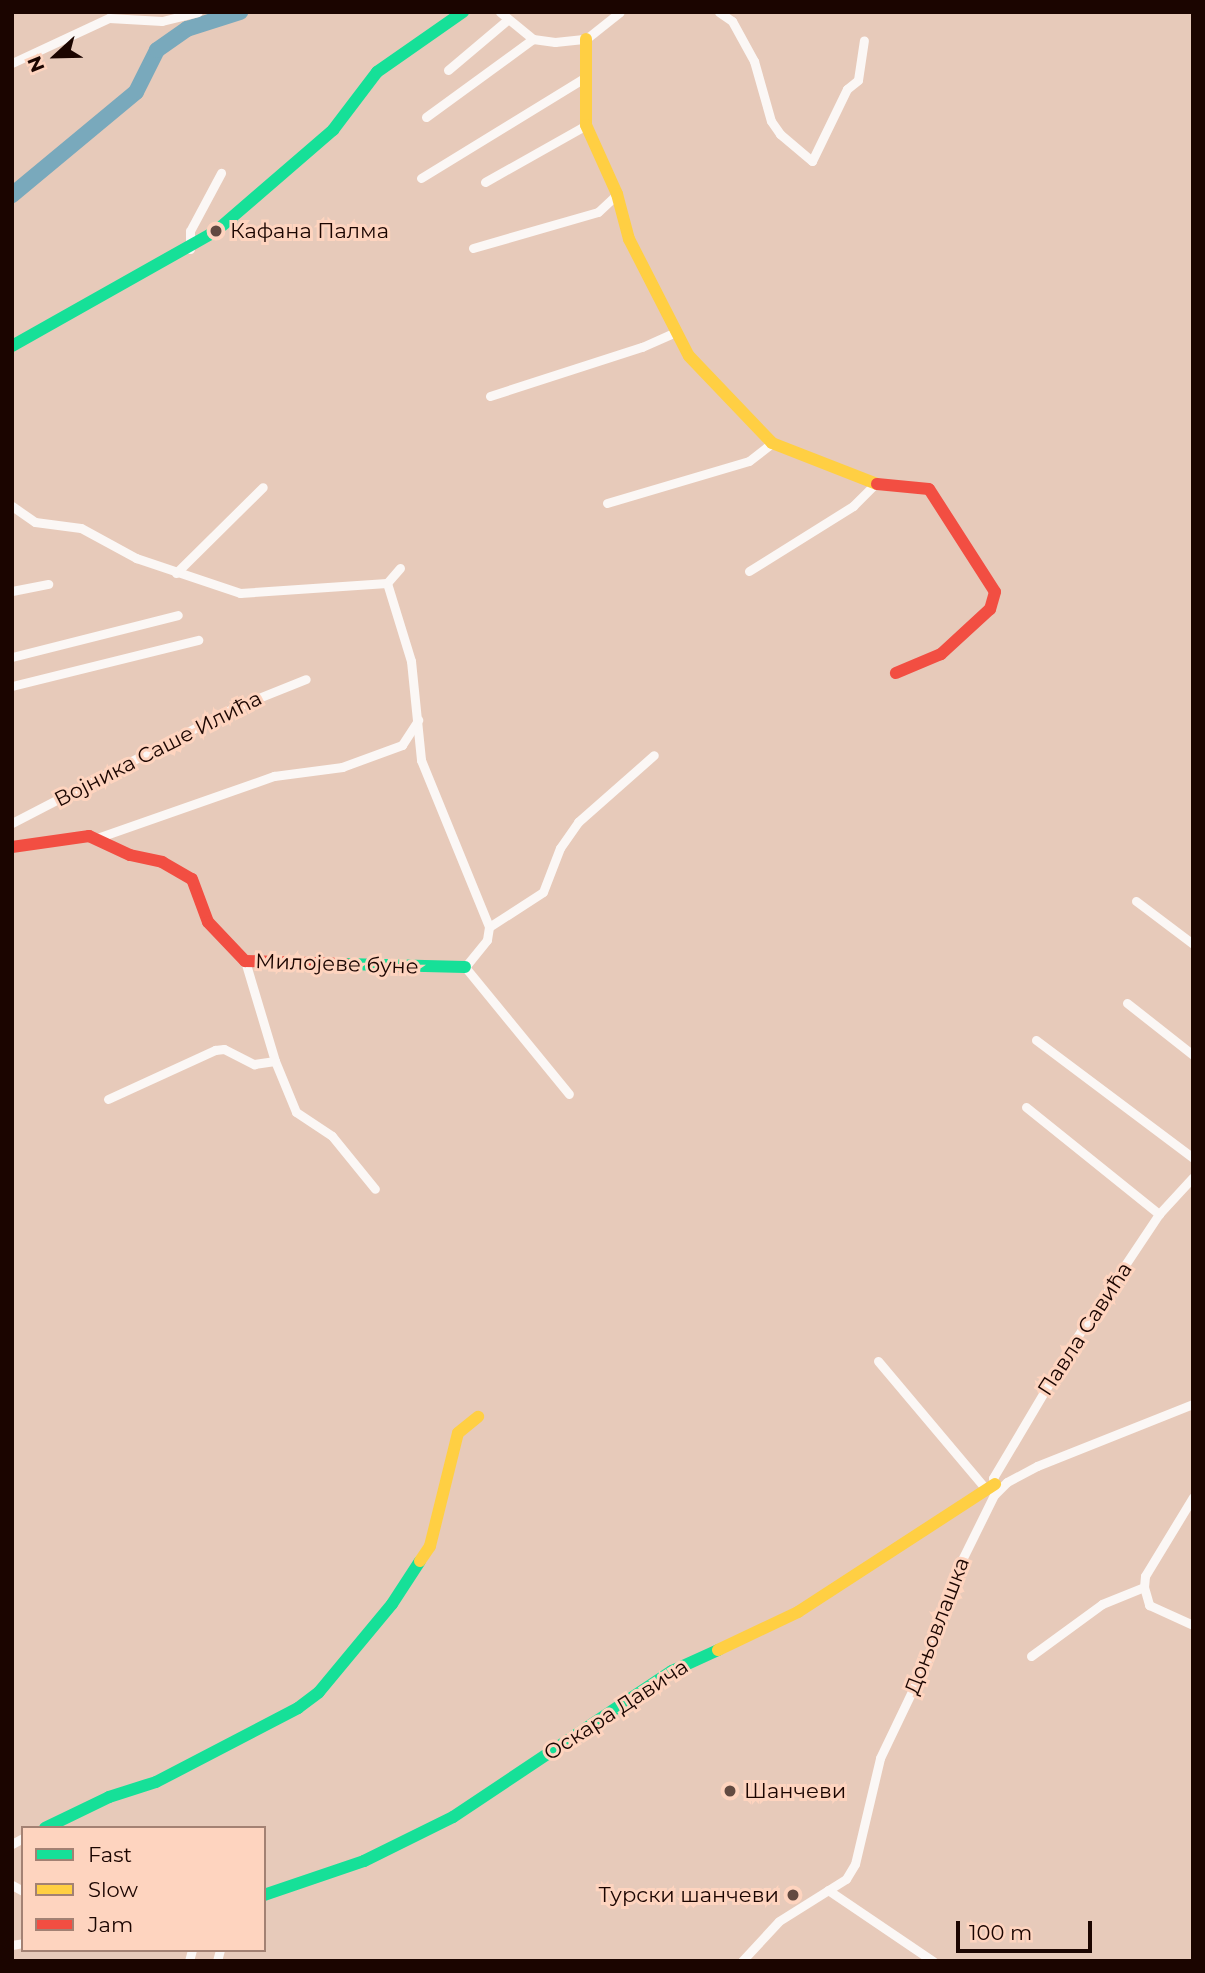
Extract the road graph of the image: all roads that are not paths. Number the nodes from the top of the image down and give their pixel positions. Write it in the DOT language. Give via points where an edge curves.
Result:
graph roads {
  1 [pos="198,12"];
  2 [pos="463,12"];
  3 [pos="620,12"];
  4 [pos="719,12"];
  5 [pos="503,16"];
  6 [pos="533,39"];
  7 [pos="586,39"];
  8 [pos="864,40"];
  9 [pos="12,63"];
  10 [pos="448,70"];
  11 [pos="586,77"];
  12 [pos="426,117"];
  13 [pos="586,125"];
  14 [pos="221,173"];
  15 [pos="421,178"];
  16 [pos="485,182"];
  17 [pos="617,194"];
  18 [pos="472,248"];
  19 [pos="190,249"];
  20 [pos="675,332"];
  21 [pos="12,346"];
  22 [pos="490,396"];
  23 [pos="772,443"];
  24 [pos="875,484"];
  25 [pos="263,487"];
  26 [pos="607,503"];
  27 [pos="12,506"];
  28 [pos="400,568"];
  29 [pos="749,570"];
  30 [pos="176,573"];
  31 [pos="387,583"];
  32 [pos="48,584"];
  33 [pos="12,591"];
  34 [pos="178,615"];
  35 [pos="198,640"];
  36 [pos="12,657"];
  37 [pos="896,673"];
  38 [pos="306,679"];
  39 [pos="12,686"];
  40 [pos="418,720"];
  41 [pos="654,755"];
  42 [pos="12,822"];
  43 [pos="97,838"];
  44 [pos="12,847"];
  45 [pos="1136,901"];
  46 [pos="489,927"];
  47 [pos="1193,944"];
  48 [pos="245,961"];
  49 [pos="465,967"];
  50 [pos="1126,1003"];
  51 [pos="1036,1040"];
  52 [pos="1193,1055"];
  53 [pos="275,1061"];
  54 [pos="569,1094"];
  55 [pos="108,1100"];
  56 [pos="1026,1107"];
  57 [pos="1193,1158"];
  58 [pos="1193,1177"];
  59 [pos="375,1189"];
  60 [pos="1159,1214"];
  61 [pos="878,1361"];
  62 [pos="1193,1404"];
  63 [pos="478,1418"];
  64 [pos="992,1487"];
  65 [pos="1193,1497"];
  66 [pos="1144,1587"];
  67 [pos="1193,1625"];
  68 [pos="1031,1656"];
  69 [pos="49,1826"];
  70 [pos="828,1890"];
  71 [pos="266,1894"];
  72 [pos="742,1961"];
  73 [pos="933,1961"];
  1 -- 9 [label="street" via="162,21 109,18"];
  2 -- 19 [label="street" via="377,72 333,130"];
  3 -- 7 [label="street"];
  4 -- 8 [label="street" via="732,21 754,61 771,121 811,161 847,89 858,80"];
  5 -- 6 [label="street"];
  5 -- 10 [label="street"];
  6 -- 7 [label="street"];
  6 -- 12 [label="street"];
  7 -- 11 [label="street"];
  11 -- 13 [label="street"];
  11 -- 15 [label="street"];
  13 -- 16 [label="street"];
  13 -- 17 [label="street"];
  14 -- 19 [label="street" via="190,231"];
  17 -- 18 [label="street" via="598,212"];
  17 -- 20 [label="street" via="628,239"];
  19 -- 21 [label="street"];
  20 -- 22 [label="street"];
  20 -- 23 [label="street" via="689,356"];
  23 -- 24 [label="street"];
  23 -- 26 [label="street" via="749,461"];
  24 -- 29 [label="street" via="853,506"];
  24 -- 37 [label="street" via="929,489 995,592 990,609 941,654"];
  25 -- 30 [label="street"];
  27 -- 30 [label="street" via="35,522 99,536 136,558"];
  28 -- 31 [label="street"];
  30 -- 31 [label="street" via="240,593"];
  31 -- 40 [label="street" via="411,661"];
  32 -- 33 [label="street"];
  34 -- 36 [label="street"];
  35 -- 39 [label="street"];
  38 -- 42 [label="street, Војника Саше Илића" via="236,707"];
  40 -- 43 [label="street" via="402,745 390,750 342,767 274,776"];
  40 -- 46 [label="street" via="421,760"];
  41 -- 46 [label="street" via="578,822 559,848 543,892"];
  43 -- 44 [label="street"];
  43 -- 48 [label="street, Милојеве буне" via="130,855 162,862 192,879 208,922"];
  45 -- 47 [label="street"];
  46 -- 49 [label="street" via="487,940"];
  48 -- 49 [label="street, Милојеве буне"];
  48 -- 53 [label="street"];
  49 -- 54 [label="street"];
  50 -- 52 [label="street"];
  51 -- 57 [label="street"];
  53 -- 55 [label="street" via="254,1064 224,1049 215,1050"];
  53 -- 59 [label="street" via="296,1111 332,1136"];
  56 -- 60 [label="street"];
  58 -- 60 [label="street, Павла Савића"];
  60 -- 64 [label="street, Павла Савића" via="1075,1340"];
  61 -- 64 [label="street"];
  62 -- 64 [label="street"];
  63 -- 69 [label="street" via="458,1433 430,1546 392,1604 319,1692 298,1708 156,1782 109,1797"];
  64 -- 70 [label="street, Доњовлашка" via="950,1584 928,1658 880,1758 855,1864 846,1879"];
  64 -- 71 [label="street, Оскара Давича" via="798,1612 672,1671 453,1818 364,1861"];
  65 -- 66 [label="street" via="1145,1576"];
  66 -- 67 [label="street" via="1149,1605"];
  66 -- 68 [label="street" via="1102,1604"];
  70 -- 72 [label="street, Доњовлашка" via="779,1921"];
  70 -- 73 [label="street"];
}
